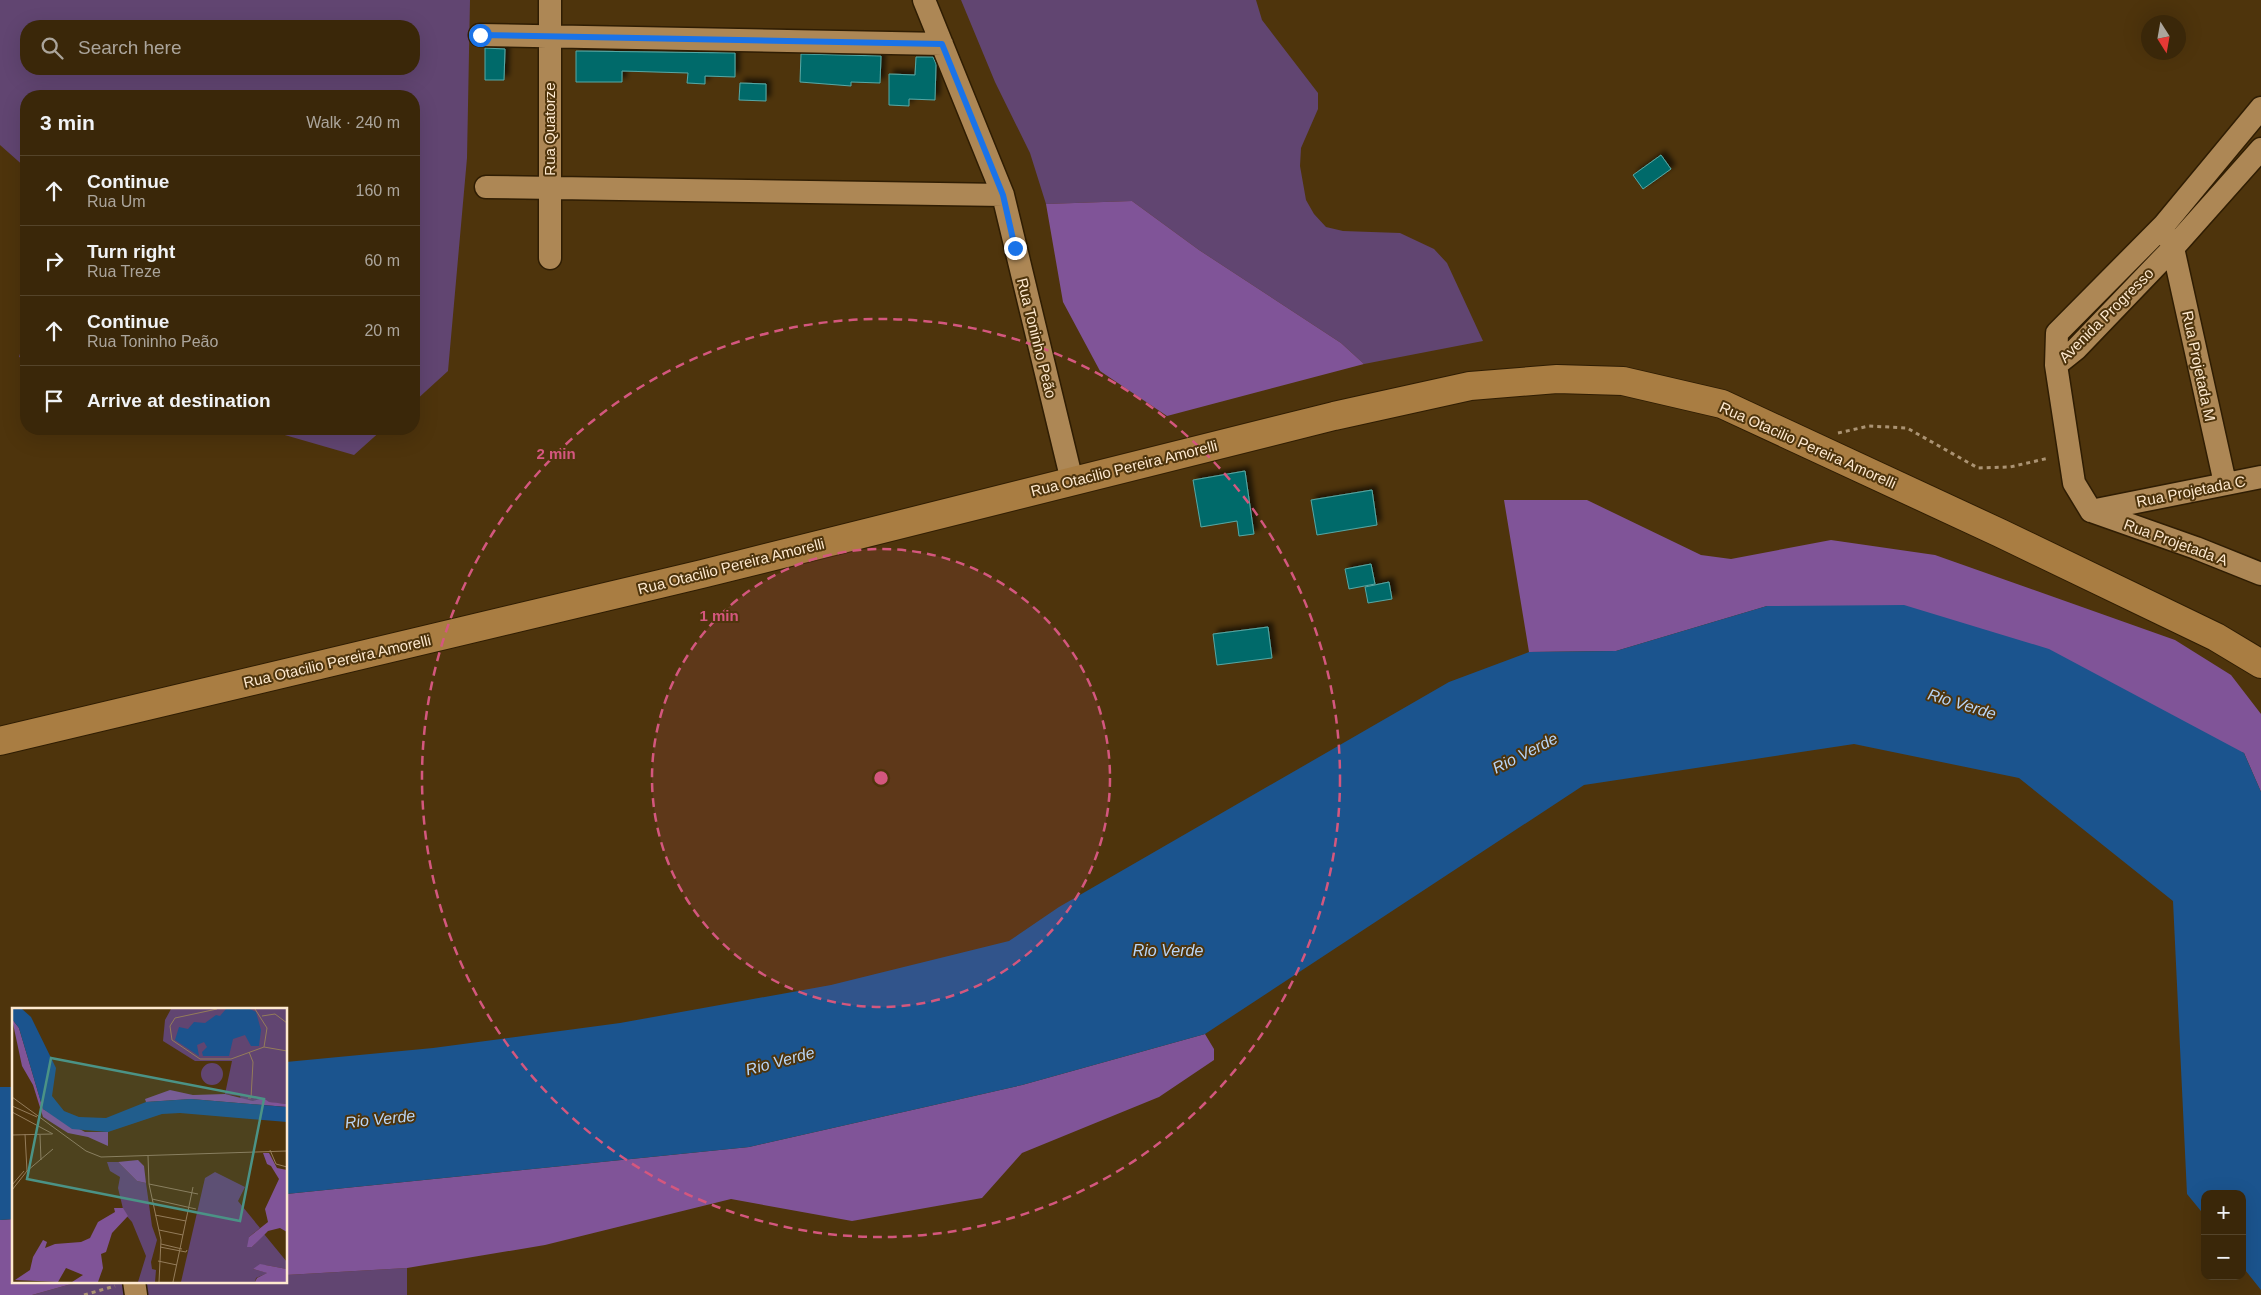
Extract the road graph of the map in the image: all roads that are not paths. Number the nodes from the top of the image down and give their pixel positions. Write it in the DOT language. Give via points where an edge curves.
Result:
graph roads {
  1 [pos="550,0"];
  2 [pos="924,0"];
  3 [pos="480,35"];
  4 [pos="549,37"];
  5 [pos="942,44"];
  6 [pos="2261,108"];
  7 [pos="2261,149"];
  8 [pos="549,186"];
  9 [pos="486,187"];
  10 [pos="1003,195"];
  11 [pos="2164,225"];
  12 [pos="2173,248"];
  13 [pos="550,258"];
  14 [pos="2056,365"];
  15 [pos="2261,477"];
  16 [pos="1072,481"];
  17 [pos="2225,483"];
  18 [pos="2091,511"];
  19 [pos="2261,574"];
  20 [pos="2216,637"];
  21 [pos="2261,649"];
  22 [pos="2261,664"];
  23 [pos="0,741"];
  24 [pos="125,1283"];
  25 [pos="136,1295"];
  1 -- 4 [label="street, Rua Quatorze"];
  2 -- 5 [label="street, Rua Toninho Peão"];
  3 -- 4 [label="street"];
  4 -- 5 [label="street"];
  4 -- 8 [label="street, Rua Quatorze"];
  5 -- 10 [label="street, Rua Toninho Peão"];
  6 -- 11 [label="street, Avenida Progresso"];
  7 -- 12 [label="street, Avenida Progresso"];
  8 -- 9 [label="street"];
  8 -- 10 [label="street"];
  8 -- 13 [label="street, Rua Quatorze"];
  10 -- 16 [label="street, Rua Toninho Peão"];
  11 -- 12 [label="street, Rua Projetada M"];
  11 -- 14 [label="street, Avenida Progresso" via="2058,333"];
  12 -- 14 [label="street, Avenida Progresso" via="2076,350"];
  12 -- 17 [label="street, Rua Projetada M"];
  14 -- 18 [label="street" via="2074,483"];
  15 -- 17 [label="street, Rua Projetada C"];
  16 -- 20 [label="main road, Rua Otacilio Pereira Amorelli" via="1470,386 1557,379 1623,381 1722,404 2000,532"];
  16 -- 23 [label="main road, Rua Otacilio Pereira Amorelli" via="692,576"];
  17 -- 18 [label="street, Rua Projetada C"];
  18 -- 19 [label="street, Rua Projetada A"];
  20 -- 21 [label="main road, Rua Otacilio Pereira Amorelli"];
  20 -- 22 [label="main road, Rua Otacilio Pereira Amorelli"];
  24 -- 25 [label="street"];
}
